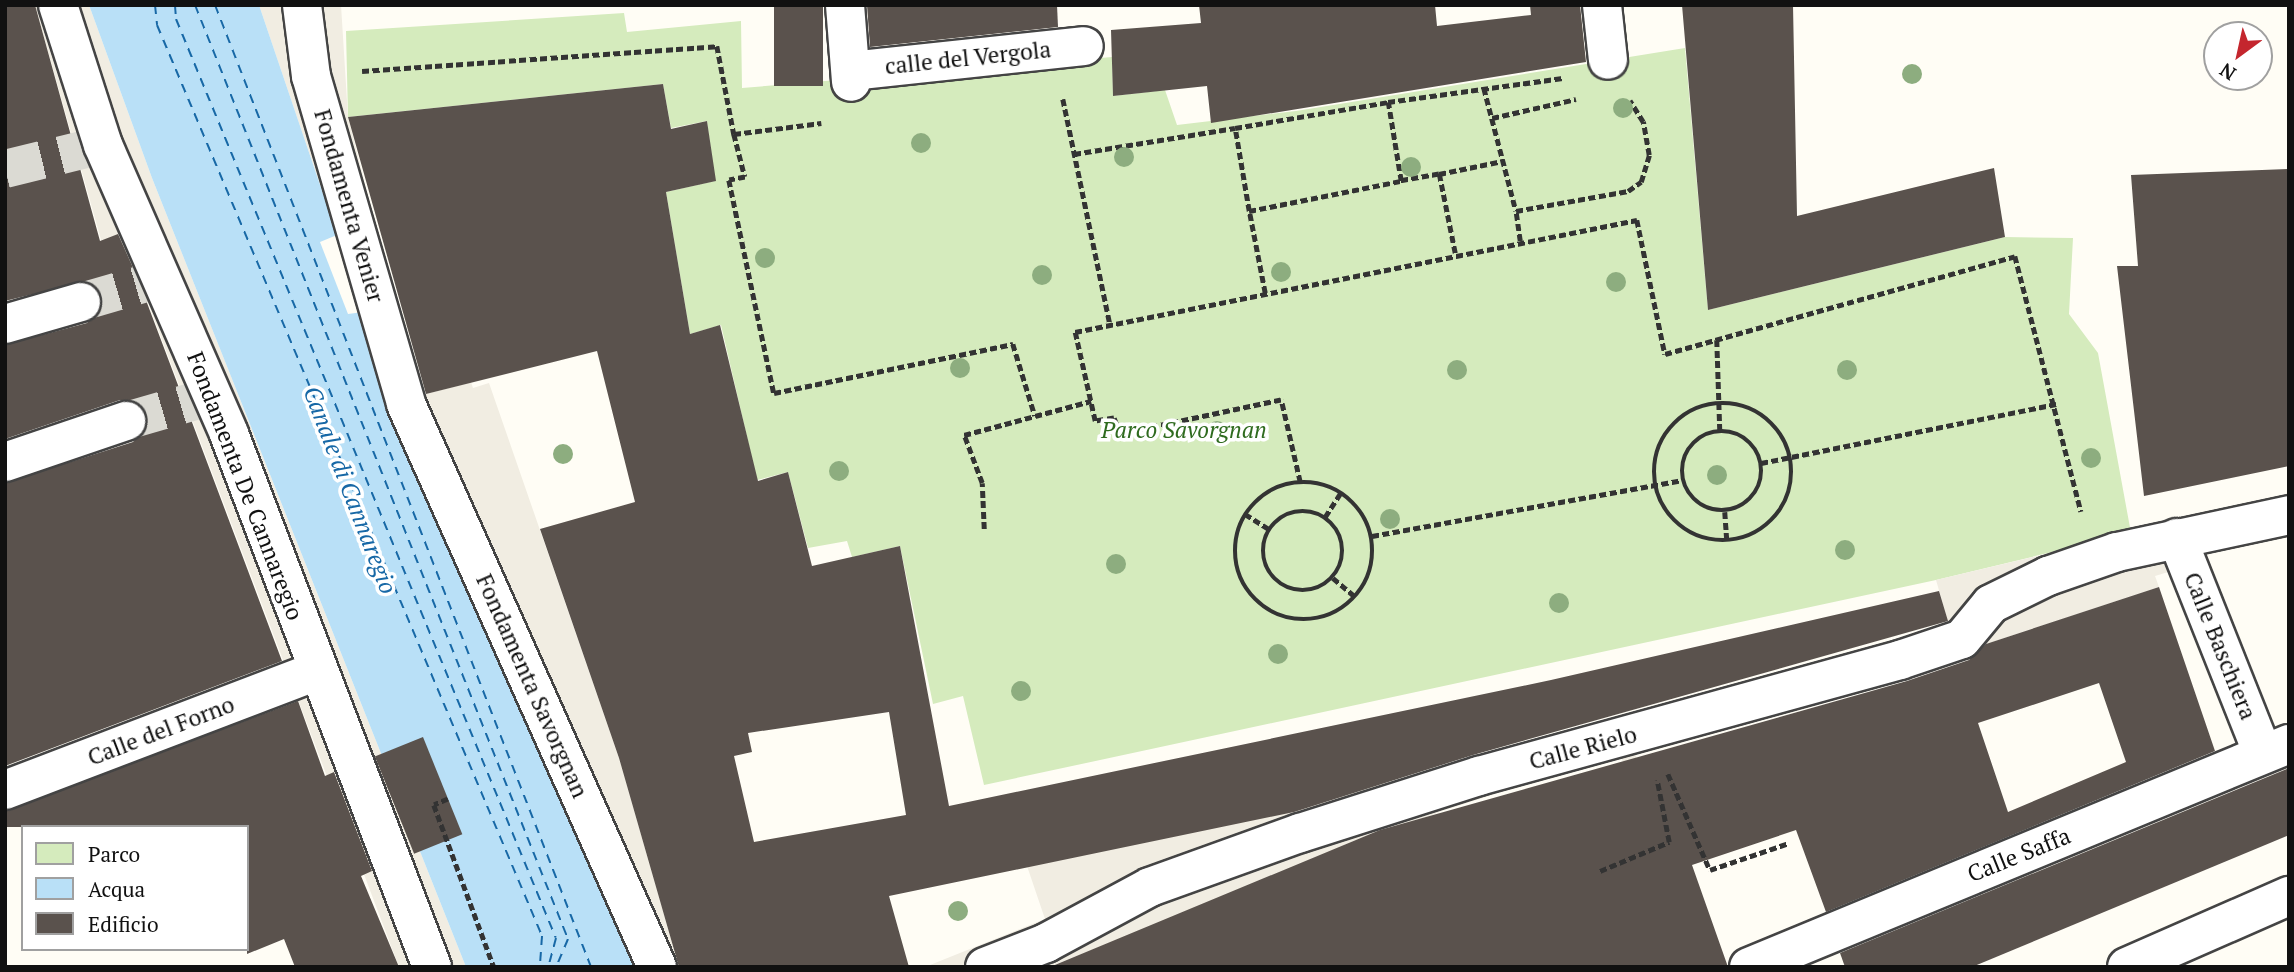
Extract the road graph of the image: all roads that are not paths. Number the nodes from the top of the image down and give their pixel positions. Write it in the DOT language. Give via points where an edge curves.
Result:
graph roads {
  1 [pos="58,5"];
  2 [pos="302,5"];
  3 [pos="845,5"];
  4 [pos="1602,5"];
  5 [pos="1084,46"];
  6 [pos="1608,60"];
  7 [pos="81,302"];
  8 [pos="5,324"];
  9 [pos="407,404"];
  10 [pos="126,422"];
  11 [pos="5,462"];
  12 [pos="2289,515"];
  13 [pos="2176,538"];
  14 [pos="316,671"];
  15 [pos="2276,749"];
  16 [pos="5,790"];
  17 [pos="2289,896"];
  18 [pos="432,967"];
  19 [pos="657,967"];
  20 [pos="985,967"];
  21 [pos="1749,967"];
  22 [pos="2127,967"];
  1 -- 14 [label="street, Fondamenta De Cannaregio" via="103,145 229,434"];
  2 -- 9 [label="street, Fondamenta Venier" via="311,76"];
  3 -- 5 [label="street, calle del Vergola" via="851,76"];
  4 -- 6 [label="street"];
  7 -- 8 [label="street"];
  9 -- 19 [label="street, Fondamenta Savorgnan"];
  10 -- 11 [label="street"];
  12 -- 13 [label="street, Calle Rielo"];
  13 -- 15 [label="street, Calle Baschiera"];
  13 -- 20 [label="street, Calle Rielo" via="2048,576 1991,604 1962,639 1479,776 1300,833 1150,887 1046,943"];
  14 -- 16 [label="street, Calle del Forno"];
  14 -- 18 [label="street, Fondamenta De Cannaregio"];
  15 -- 21 [label="street, Calle Saffa"];
  17 -- 22 [label="street"];
}
